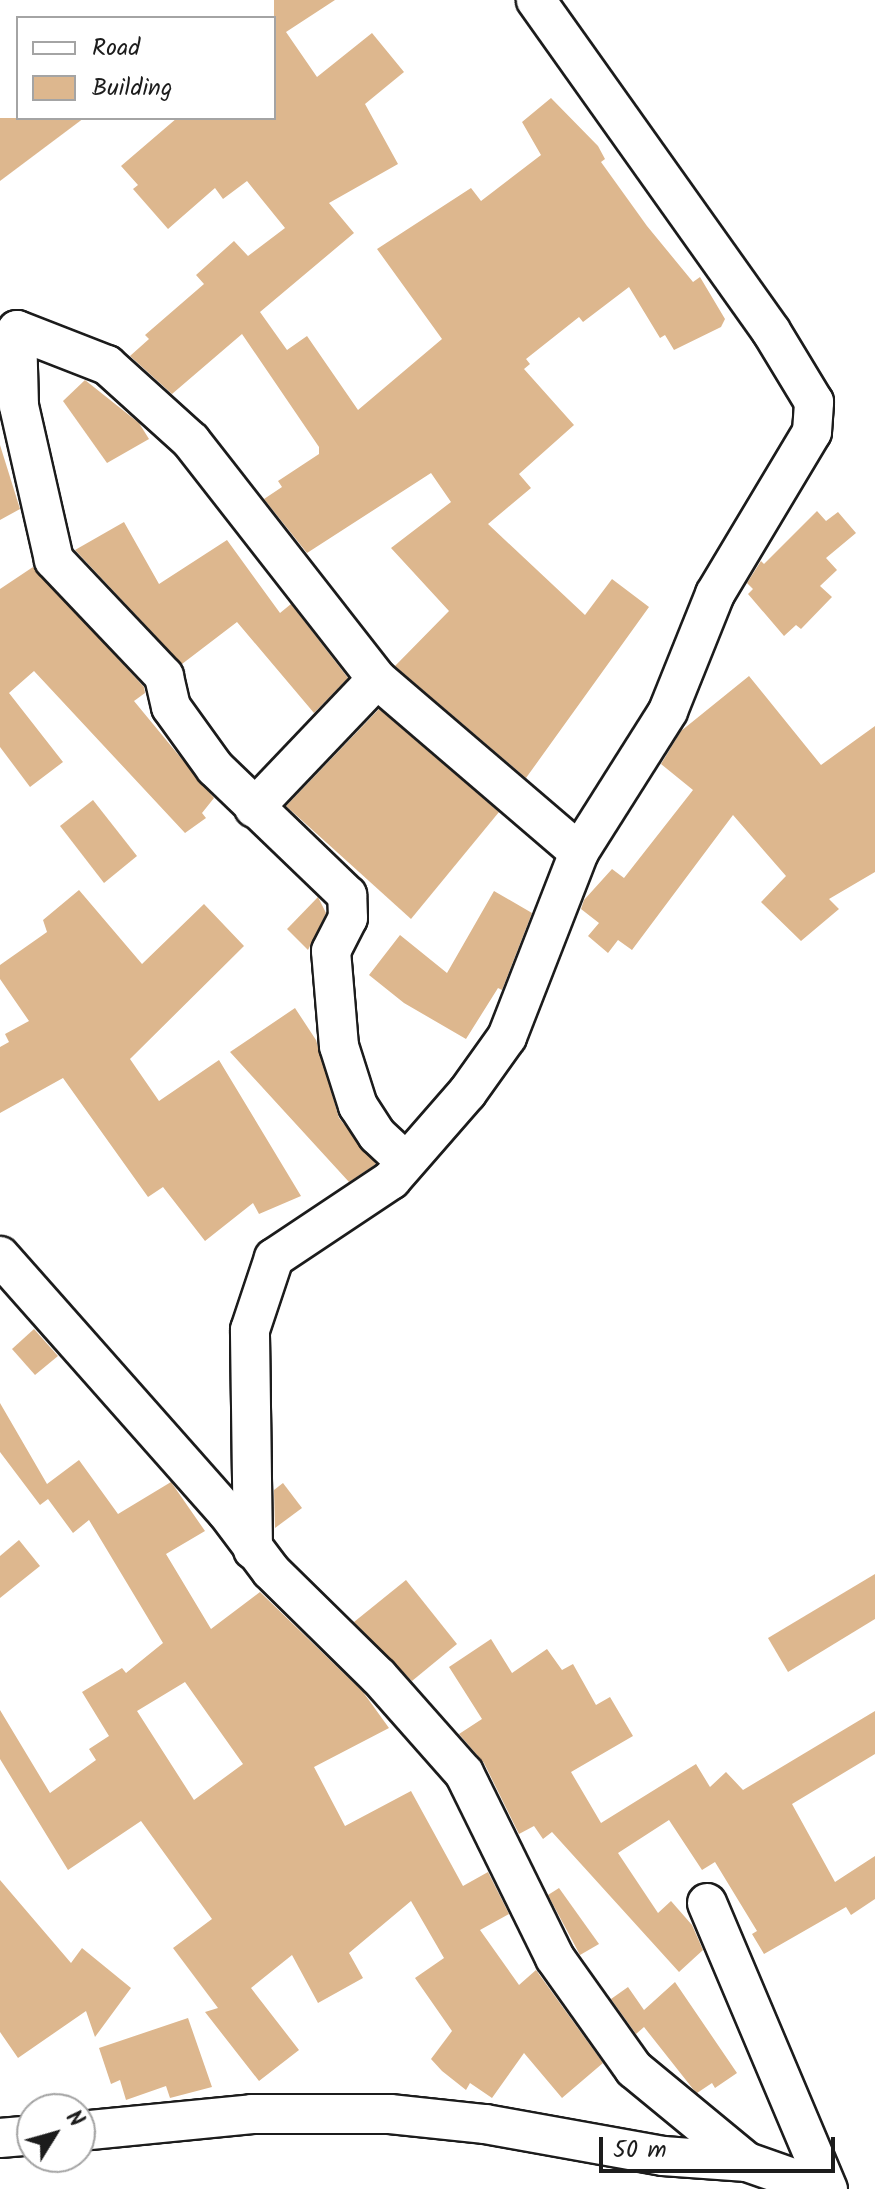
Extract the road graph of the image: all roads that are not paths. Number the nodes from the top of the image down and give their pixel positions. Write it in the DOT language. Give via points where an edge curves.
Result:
graph roads {
  1 [pos="536,0"];
  2 [pos="377,679"];
  3 [pos="254,808"];
  4 [pos="579,852"];
  5 [pos="405,1161"];
  6 [pos="0,1256"];
  7 [pos="253,1550"];
  8 [pos="707,1903"];
  9 [pos="96,2129"];
  10 [pos="747,2162"];
  11 [pos="826,2189"];
  1 -- 4 [label="street" via="680,197 814,402 812,432 715,594 668,711"];
  2 -- 3 [label="street"];
  2 -- 3 [label="street" via="191,441 107,365 17,330 19,406 54,560 164,676 171,707 215,768"];
  2 -- 4 [label="street"];
  3 -- 5 [label="street" via="347,895 348,918 331,951 339,1046 358,1106 377,1135"];
  4 -- 5 [label="street" via="507,1037 467,1093"];
  5 -- 7 [label="street" via="372,1197 292,1242 274,1258 250,1330"];
  6 -- 7 [label="street" via="226,1511"];
  7 -- 10 [label="street" via="379,1677 464,1773 555,1958 634,2069"];
  8 -- 11 [label="street"];
  9 -- 10 [label="street" via="252,2114 390,2114 485,2124 663,2156"];
  10 -- 11 [label="street"];
}
